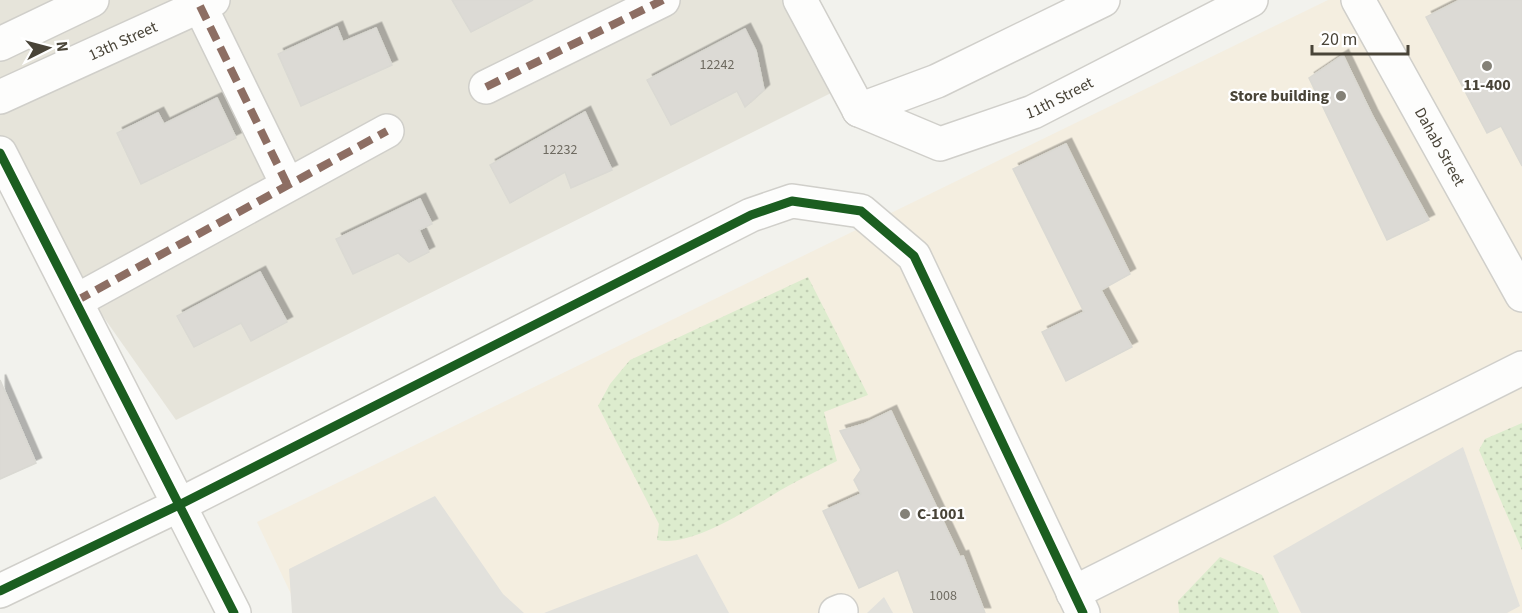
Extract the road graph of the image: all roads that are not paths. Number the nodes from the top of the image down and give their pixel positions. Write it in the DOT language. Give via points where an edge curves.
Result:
graph roads {
  1 [pos="92,0"];
  2 [pos="663,0"];
  3 [pos="800,0"];
  4 [pos="1103,0"];
  5 [pos="1251,0"];
  6 [pos="1358,0"];
  7 [pos="206,3"];
  8 [pos="0,44"];
  9 [pos="486,87"];
  10 [pos="0,97"];
  11 [pos="859,110"];
  12 [pos="387,131"];
  13 [pos="0,153"];
  14 [pos="287,184"];
  15 [pos="1522,295"];
  16 [pos="76,301"];
  17 [pos="1522,368"];
  18 [pos="179,505"];
  19 [pos="0,591"];
  20 [pos="1078,603"];
  21 [pos="234,613"];
  1 -- 8 [label="street"];
  2 -- 9 [label="street"];
  3 -- 11 [label="street"];
  4 -- 11 [label="street" via="937,81"];
  5 -- 11 [label="street, 11th Street" via="1033,112 940,144"];
  6 -- 15 [label="street, Dahab Street"];
  7 -- 10 [label="street, 13th Street"];
  7 -- 14 [label="street"];
  12 -- 14 [label="street"];
  13 -- 16 [label="street"];
  14 -- 16 [label="street"];
  16 -- 18 [label="street"];
  17 -- 20 [label="street"];
  18 -- 19 [label="street"];
  18 -- 20 [label="street" via="751,214 792,201 861,211 914,256"];
  18 -- 21 [label="street"];
}
